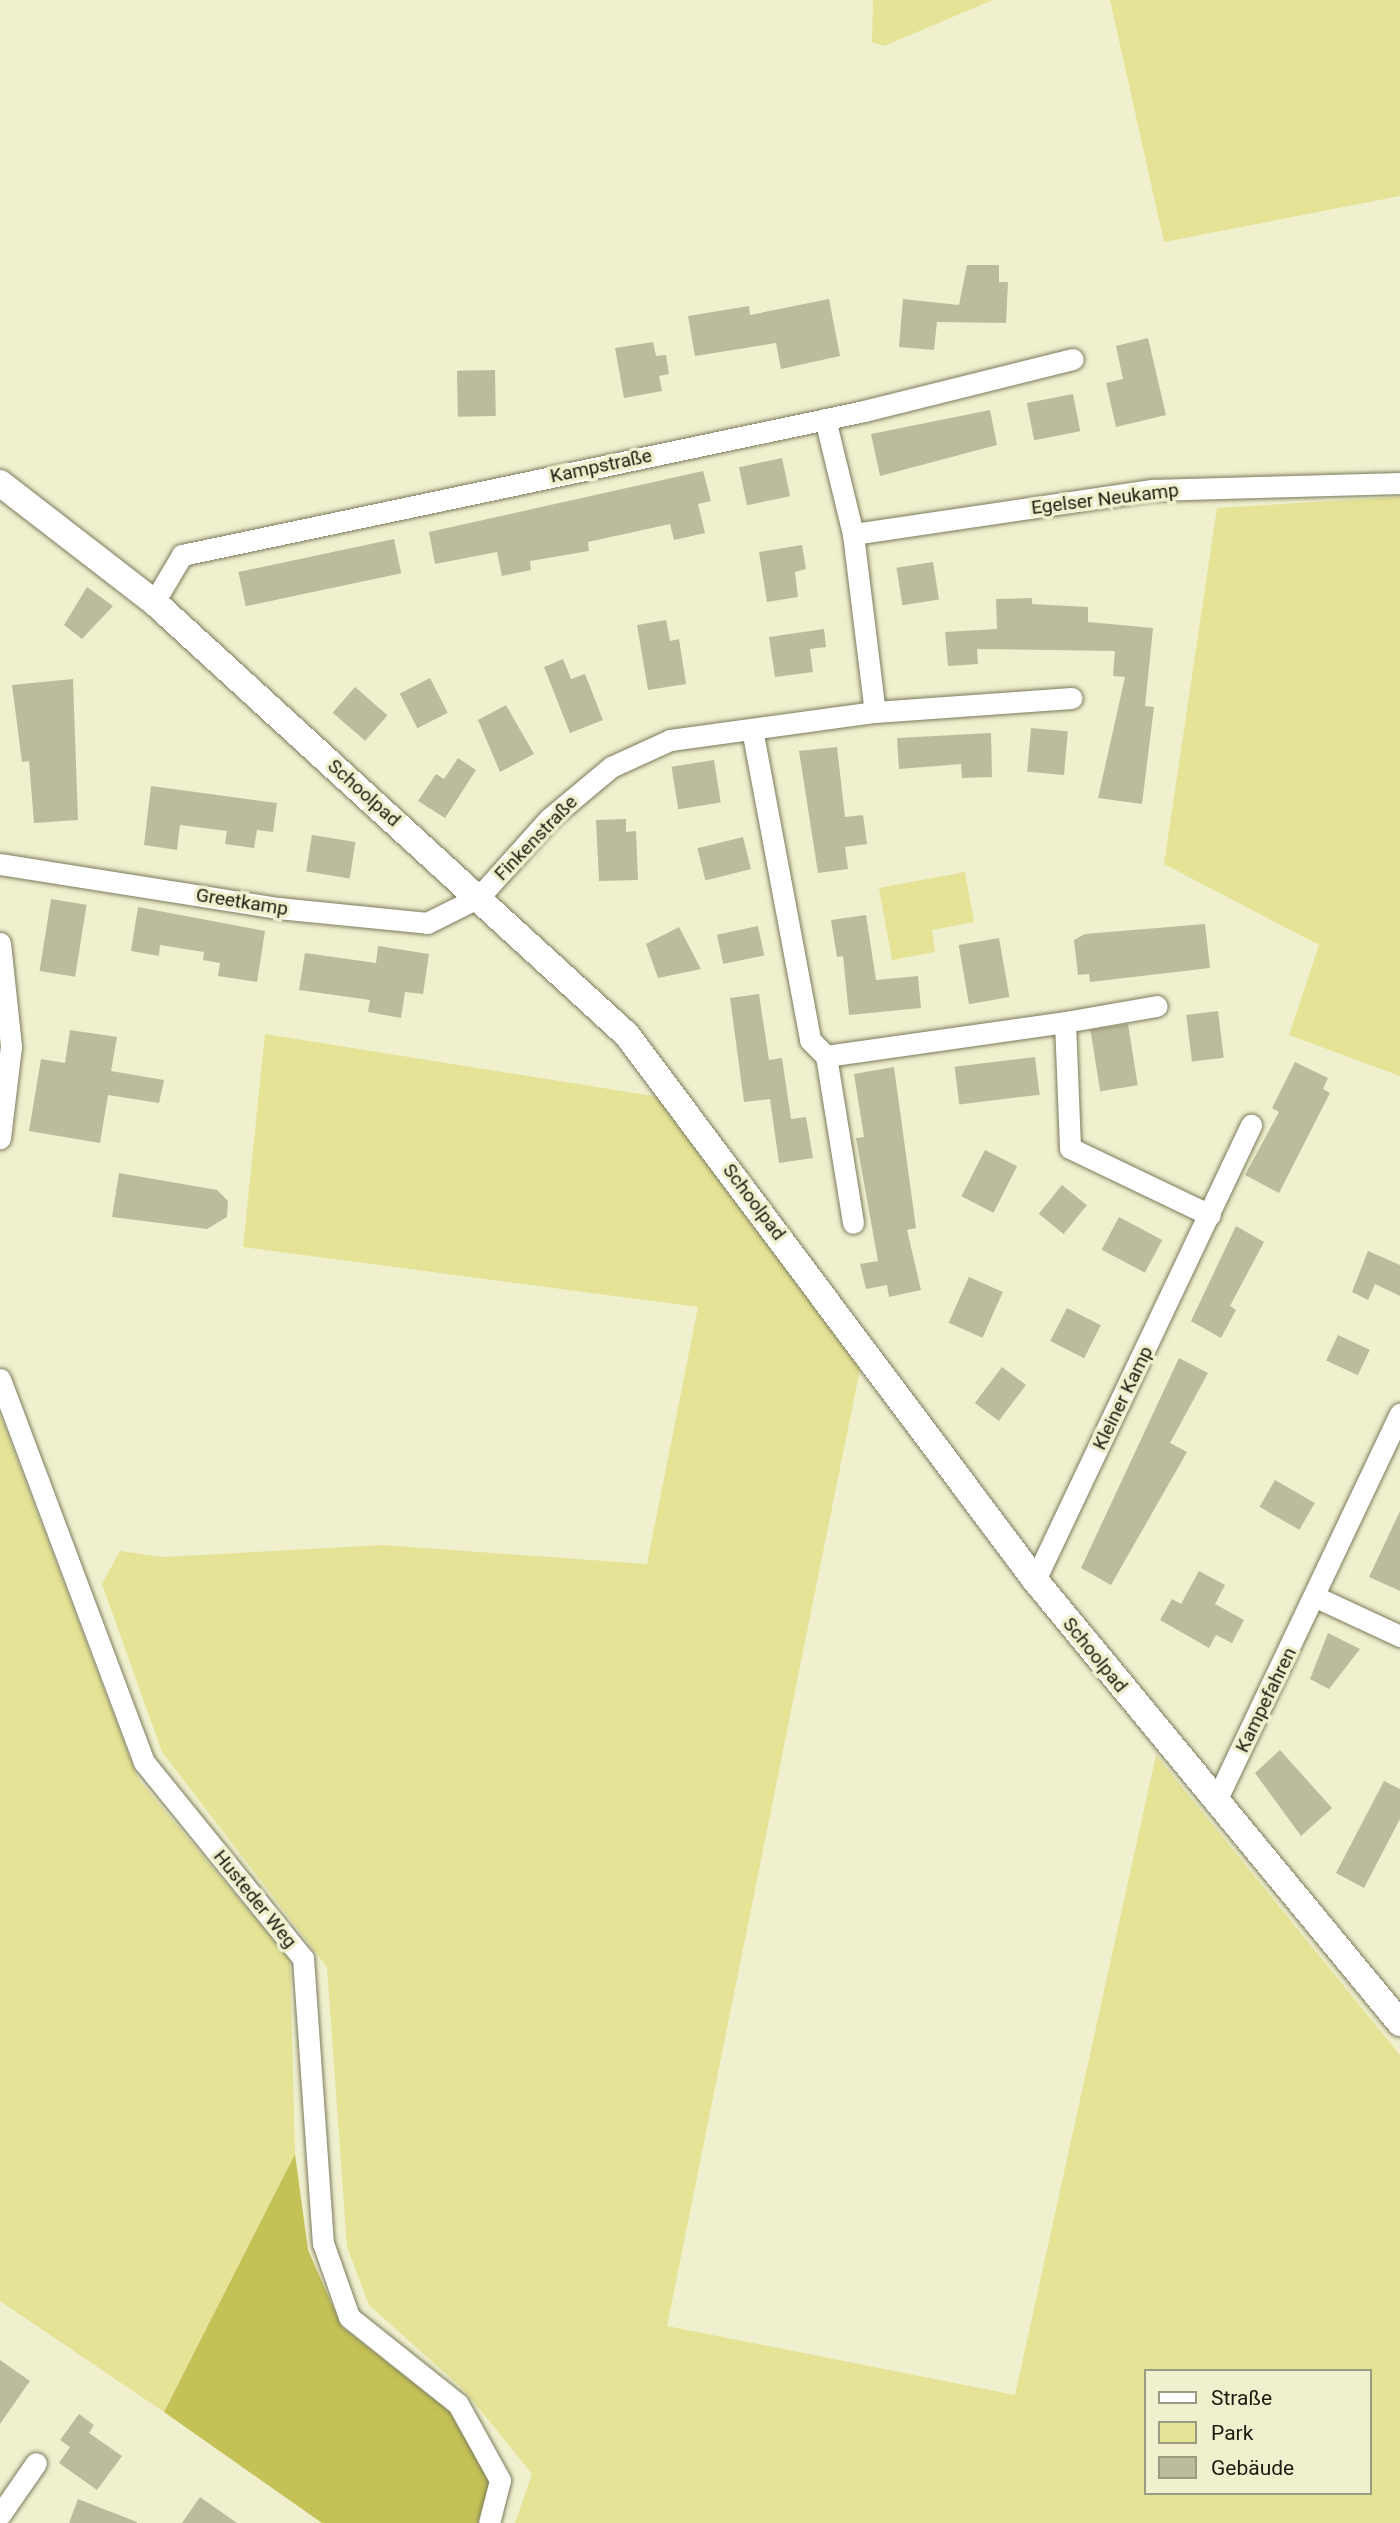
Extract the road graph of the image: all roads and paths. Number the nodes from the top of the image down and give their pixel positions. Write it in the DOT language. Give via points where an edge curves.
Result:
graph roads {
  1 [pos="1073,359"];
  2 [pos="825,419"];
  3 [pos="0,483"];
  4 [pos="1400,483"];
  5 [pos="853,534"];
  6 [pos="154,602"];
  7 [pos="1072,698"];
  8 [pos="874,712"];
  9 [pos="752,729"];
  10 [pos="0,863"];
  11 [pos="479,897"];
  12 [pos="0,943"];
  13 [pos="1157,1006"];
  14 [pos="1065,1022"];
  15 [pos="826,1056"];
  16 [pos="1251,1125"];
  17 [pos="0,1138"];
  18 [pos="1210,1215"];
  19 [pos="853,1223"];
  20 [pos="0,1379"];
  21 [pos="1400,1413"];
  22 [pos="1035,1580"];
  23 [pos="1316,1597"];
  24 [pos="1400,1636"];
  25 [pos="1215,1803"];
  26 [pos="1400,2023"];
  27 [pos="36,2463"];
  28 [pos="0,2515"];
  29 [pos="489,2523"];
  1 -- 2 [label="street, Kampstraße"];
  2 -- 5 [label="street"];
  2 -- 6 [label="street, Kampstraße" via="182,555"];
  3 -- 6 [label="street, Schoolpad"];
  4 -- 5 [label="street, Egelser Neukamp" via="1152,491"];
  5 -- 8 [label="street"];
  6 -- 11 [label="street, Schoolpad"];
  7 -- 8 [label="street, Finkenstraße"];
  8 -- 9 [label="street, Finkenstraße"];
  9 -- 11 [label="street, Finkenstraße" via="670,740 611,766 550,818"];
  9 -- 15 [label="street" via="810,1040"];
  10 -- 11 [label="street, Greetkamp" via="278,908 427,923"];
  11 -- 22 [label="street, Schoolpad" via="627,1035"];
  12 -- 17 [label="street" via="11,1046"];
  13 -- 14 [label="street"];
  14 -- 15 [label="street"];
  14 -- 18 [label="street" via="1070,1148"];
  15 -- 19 [label="street"];
  16 -- 18 [label="street, Kleiner Kamp"];
  18 -- 22 [label="street, Kleiner Kamp"];
  20 -- 29 [label="street, Husteder Weg" via="144,1762 303,1958 323,2244 349,2317 458,2404 500,2480"];
  21 -- 23 [label="street, Kampefahren"];
  22 -- 25 [label="street, Schoolpad"];
  23 -- 24 [label="street"];
  23 -- 25 [label="street, Kampefahren"];
  25 -- 26 [label="street, Schoolpad"];
  27 -- 28 [label="street"];
}
